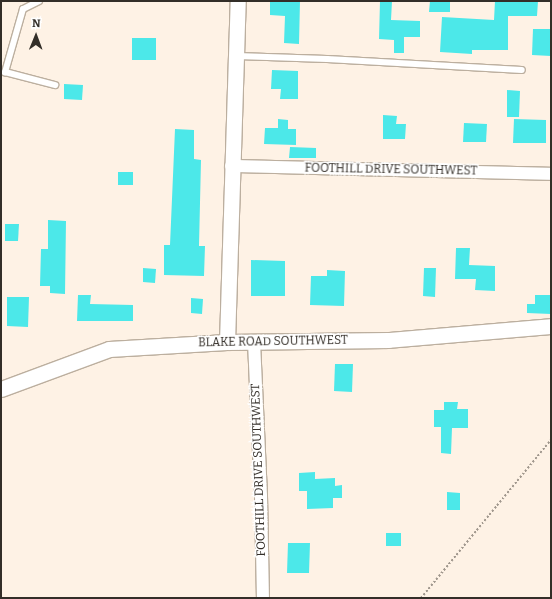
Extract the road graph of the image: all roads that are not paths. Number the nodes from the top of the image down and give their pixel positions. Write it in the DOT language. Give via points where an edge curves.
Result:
graph roads {
  1 [pos="39,1"];
  2 [pos="238,1"];
  3 [pos="236,56"];
  4 [pos="522,70"];
  5 [pos="3,72"];
  6 [pos="55,84"];
  7 [pos="231,166"];
  8 [pos="551,174"];
  9 [pos="551,326"];
  10 [pos="227,342"];
  11 [pos="254,342"];
  12 [pos="1,389"];
  13 [pos="263,598"];
  1 -- 5 [label="lane" via="23,9"];
  2 -- 3 [label="street"];
  3 -- 4 [label="lane"];
  3 -- 7 [label="street"];
  5 -- 6 [label="lane"];
  7 -- 8 [label="street, FOOTHILL DRIVE SOUTHWEST"];
  7 -- 10 [label="street"];
  9 -- 11 [label="street, BLAKE ROAD SOUTHWEST" via="388,340"];
  10 -- 11 [label="street, BLAKE ROAD SOUTHWEST"];
  10 -- 12 [label="street, BLAKE ROAD SOUTHWEST" via="109,349"];
  11 -- 13 [label="street, FOOTHILL DRIVE SOUTHWEST"];
}
